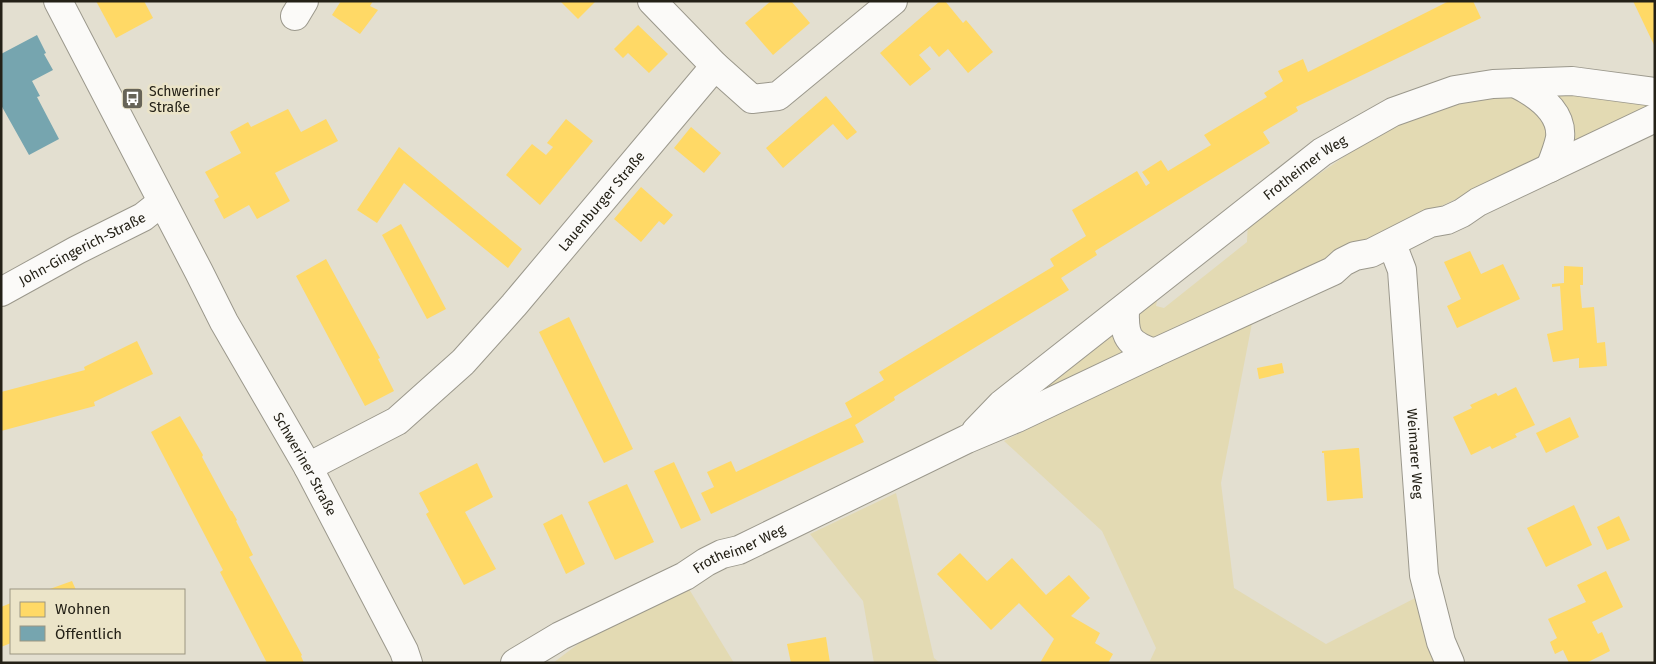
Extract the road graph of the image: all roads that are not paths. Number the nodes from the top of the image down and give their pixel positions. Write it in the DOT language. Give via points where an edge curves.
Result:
graph roads {
  1 [pos="58,1"];
  2 [pos="652,1"];
  3 [pos="893,1"];
  4 [pos="715,66"];
  5 [pos="1515,83"];
  6 [pos="1655,92"];
  7 [pos="1655,118"];
  8 [pos="1550,168"];
  9 [pos="162,202"];
  10 [pos="1392,244"];
  11 [pos="1,292"];
  12 [pos="1125,308"];
  13 [pos="1154,353"];
  14 [pos="968,439"];
  15 [pos="308,467"];
  16 [pos="408,663"];
  17 [pos="515,663"];
  18 [pos="1450,663"];
  1 -- 9 [label="street, Schweriner Straße"];
  2 -- 4 [label="street"];
  3 -- 4 [label="street" via="778,96 752,99"];
  4 -- 15 [label="street, Lauenburger Straße" via="463,362 397,421"];
  5 -- 6 [label="street, Frotheimer Weg" via="1572,81"];
  5 -- 8 [label="street" via="1535,93 1548,105 1557,122 1560,136"];
  5 -- 12 [label="street, Frotheimer Weg" via="1455,90 1393,112 1322,152"];
  7 -- 8 [label="street, Frotheimer Weg"];
  8 -- 10 [label="street, Frotheimer Weg"];
  9 -- 11 [label="street, John-Gingerich-Straße" via="143,217"];
  9 -- 15 [label="street, Schweriner Straße" via="224,322"];
  10 -- 13 [label="street, Frotheimer Weg" via="1355,256 1333,271"];
  10 -- 18 [label="street, Weimarer Weg" via="1402,270 1424,575 1441,642"];
  12 -- 13 [label="street" via="1124,321 1134,345"];
  12 -- 14 [label="street, Frotheimer Weg" via="1002,404"];
  13 -- 14 [label="street, Frotheimer Weg"];
  14 -- 17 [label="street, Frotheimer Weg" via="739,550 722,554 685,576 560,636"];
  15 -- 16 [label="street, Schweriner Straße"];
}
